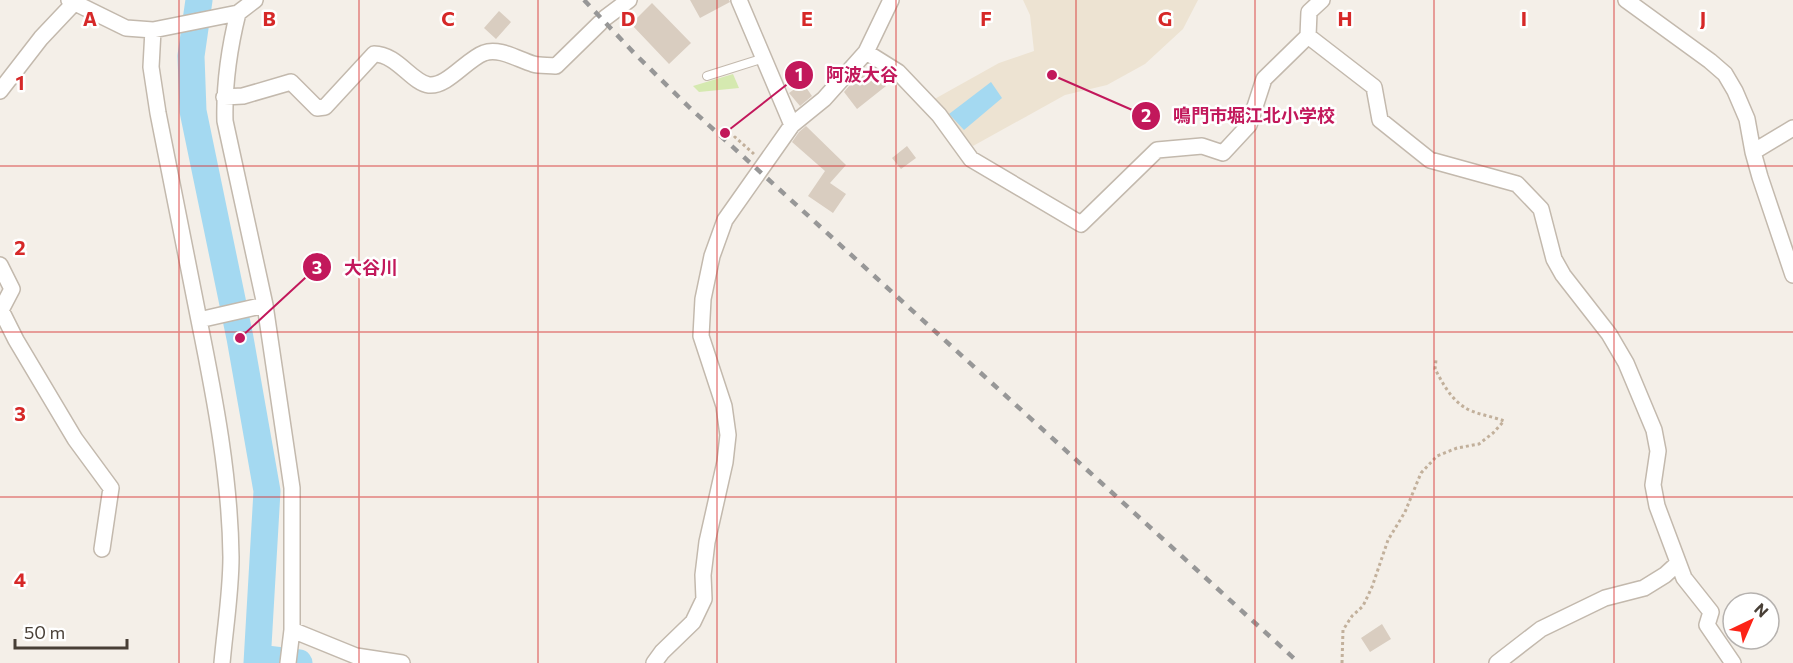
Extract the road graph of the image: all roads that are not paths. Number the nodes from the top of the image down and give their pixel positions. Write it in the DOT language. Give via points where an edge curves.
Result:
graph roads {
  1 [pos="255,0"];
  2 [pos="629,0"];
  3 [pos="739,0"];
  4 [pos="891,0"];
  5 [pos="1322,0"];
  6 [pos="1626,0"];
  7 [pos="72,2"];
  8 [pos="238,13"];
  9 [pos="157,30"];
  10 [pos="1308,36"];
  11 [pos="866,52"];
  12 [pos="764,58"];
  13 [pos="707,76"];
  14 [pos="0,91"];
  15 [pos="224,97"];
  16 [pos="792,125"];
  17 [pos="1793,128"];
  18 [pos="1753,152"];
  19 [pos="0,265"];
  20 [pos="1792,269"];
  21 [pos="261,306"];
  22 [pos="201,320"];
  23 [pos="102,549"];
  24 [pos="1677,564"];
  25 [pos="292,630"];
  26 [pos="222,663"];
  27 [pos="288,663"];
  28 [pos="402,663"];
  29 [pos="654,663"];
  30 [pos="1497,663"];
  31 [pos="1733,663"];
  1 -- 8 [label="street"];
  2 -- 15 [label="street" via="556,66 485,52 437,85 426,85 391,59 374,54 325,107 317,108 291,82 243,96"];
  3 -- 12 [label="street"];
  4 -- 11 [label="street"];
  5 -- 10 [label="street" via="1309,12"];
  6 -- 18 [label="street" via="1725,75 1747,119"];
  7 -- 9 [label="street" via="126,28"];
  7 -- 14 [label="street"];
  8 -- 9 [label="street"];
  8 -- 15 [label="street"];
  9 -- 22 [label="street" via="151,67"];
  10 -- 11 [label="street" via="1264,79 1249,125 1223,153 1202,146 1157,150 1081,224 971,159 939,115 898,72"];
  10 -- 24 [label="street" via="1374,87 1380,120 1430,160 1517,184 1541,209 1554,259 1626,363 1654,430 1658,451 1653,485"];
  11 -- 16 [label="street" via="824,99"];
  12 -- 13 [label="lane"];
  12 -- 16 [label="street"];
  15 -- 21 [label="street" via="225,121"];
  16 -- 29 [label="street" via="725,220 712,256 703,298 701,336 724,406 728,435 725,462 707,542 704,600 693,622"];
  17 -- 18 [label="street"];
  18 -- 20 [label="street"];
  19 -- 23 [label="street" via="12,290 1,310 75,439 111,488"];
  21 -- 22 [label="street"];
  21 -- 25 [label="street" via="292,488"];
  22 -- 26 [label="street" via="229,505 231,560"];
  24 -- 30 [label="street" via="1644,588 1605,598 1541,629"];
  24 -- 31 [label="street" via="1683,578 1711,612 1707,624"];
  25 -- 27 [label="street"];
  25 -- 28 [label="street" via="356,656"];
}
